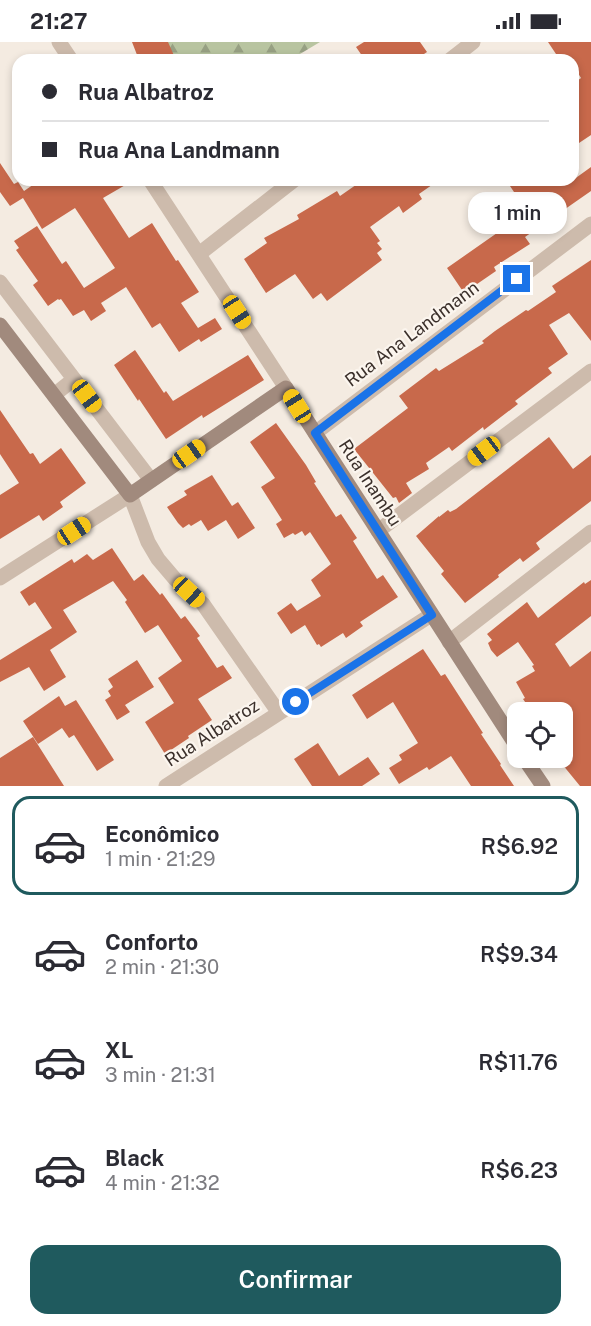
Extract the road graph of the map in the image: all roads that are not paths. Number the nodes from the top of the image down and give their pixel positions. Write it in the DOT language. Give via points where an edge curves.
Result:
graph roads {
  1 [pos="473,42"];
  2 [pos="458,54"];
  3 [pos="154,186"];
  4 [pos="286,186"];
  5 [pos="591,224"];
  6 [pos="199,254"];
  7 [pos="0,282"];
  8 [pos="2,333"];
  9 [pos="591,371"];
  10 [pos="74,379"];
  11 [pos="286,388"];
  12 [pos="54,395"];
  13 [pos="315,433"];
  14 [pos="151,480"];
  15 [pos="130,495"];
  16 [pos="378,531"];
  17 [pos="591,532"];
  18 [pos="0,578"];
  19 [pos="432,615"];
  20 [pos="449,642"];
  21 [pos="279,713"];
  22 [pos="507,731"];
  23 [pos="531,768"];
  24 [pos="166,786"];
  25 [pos="543,786"];
  1 -- 2 [label="street"];
  3 -- 6 [label="street, Rua Inambu"];
  4 -- 6 [label="street"];
  5 -- 13 [label="street, Rua Ana Landmann"];
  6 -- 11 [label="street, Rua Inambu"];
  7 -- 10 [label="street"];
  8 -- 12 [label="main road"];
  9 -- 16 [label="street"];
  10 -- 12 [label="street"];
  10 -- 14 [label="street"];
  11 -- 13 [label="main road, Rua Inambu"];
  11 -- 14 [label="main road"];
  12 -- 15 [label="main road"];
  13 -- 16 [label="main road, Rua Inambu"];
  14 -- 15 [label="main road"];
  15 -- 18 [label="street"];
  15 -- 21 [label="street" via="158,559 203,604"];
  16 -- 19 [label="main road, Rua Inambu"];
  17 -- 20 [label="street"];
  19 -- 20 [label="main road, Rua Inambu"];
  19 -- 21 [label="street, Rua Albatroz"];
  20 -- 22 [label="main road, Rua Inambu"];
  21 -- 24 [label="street, Rua Albatroz"];
  23 -- 25 [label="main road"];
}
